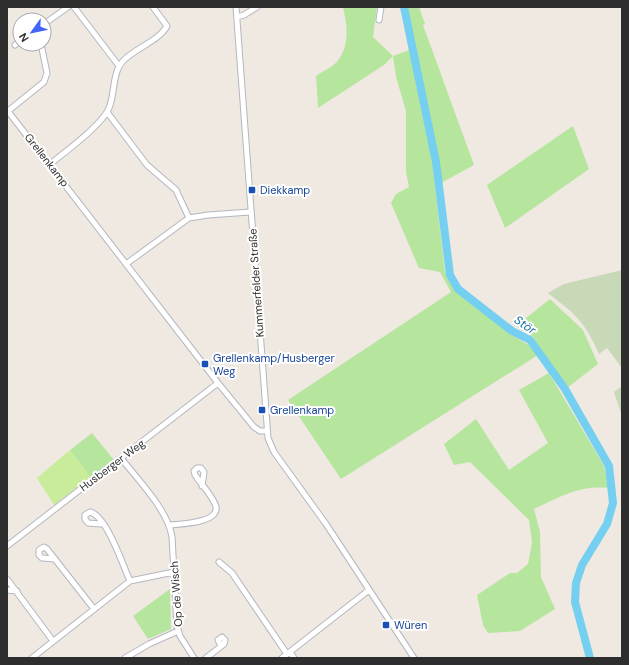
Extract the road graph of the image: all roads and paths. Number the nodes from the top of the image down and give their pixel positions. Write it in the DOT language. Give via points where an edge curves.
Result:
graph roads {
  1 [pos="68,7"];
  2 [pos="74,7"];
  3 [pos="153,7"];
  4 [pos="236,7"];
  5 [pos="257,7"];
  6 [pos="381,7"];
  7 [pos="236,17"];
  8 [pos="52,18"];
  9 [pos="379,20"];
  10 [pos="43,52"];
  11 [pos="119,66"];
  12 [pos="7,110"];
  13 [pos="107,112"];
  14 [pos="50,164"];
  15 [pos="250,212"];
  16 [pos="189,218"];
  17 [pos="126,264"];
  18 [pos="218,383"];
  19 [pos="266,431"];
  20 [pos="121,458"];
  21 [pos="202,486"];
  22 [pos="101,524"];
  23 [pos="169,525"];
  24 [pos="7,546"];
  25 [pos="55,559"];
  26 [pos="218,562"];
  27 [pos="174,572"];
  28 [pos="7,579"];
  29 [pos="130,581"];
  30 [pos="7,590"];
  31 [pos="369,590"];
  32 [pos="17,591"];
  33 [pos="94,609"];
  34 [pos="178,631"];
  35 [pos="54,641"];
  36 [pos="222,646"];
  37 [pos="288,653"];
  38 [pos="128,657"];
  39 [pos="32,658"];
  40 [pos="194,658"];
  41 [pos="206,658"];
  42 [pos="282,658"];
  43 [pos="294,658"];
  44 [pos="414,658"];
  1 -- 8 [label="street"];
  2 -- 11 [label="street"];
  3 -- 11 [label="street" via="167,26 162,35 149,41"];
  4 -- 7 [label="street, Kummerfelder Straße"];
  5 -- 7 [label="street"];
  6 -- 9 [label="street"];
  7 -- 15 [label="street, Kummerfelder Straße"];
  10 -- 12 [label="street" via="47,73 44,82"];
  11 -- 13 [label="street"];
  12 -- 14 [label="street, Grellenkamp"];
  13 -- 14 [label="street"];
  13 -- 16 [label="street" via="147,165 176,190"];
  14 -- 17 [label="street, Grellenkamp"];
  15 -- 16 [label="street"];
  15 -- 19 [label="street, Kummerfelder Straße"];
  16 -- 17 [label="street"];
  17 -- 18 [label="street, Grellenkamp"];
  18 -- 19 [label="street, Grellenkamp" via="254,427"];
  18 -- 20 [label="street, Husberger Weg"];
  19 -- 31 [label="street, Kummerfelder Straße" via="274,452 326,524"];
  20 -- 23 [label="street, Op de Wisch" via="160,509"];
  20 -- 24 [label="street, Husberger Weg"];
  21 -- 23 [label="street" via="215,502 215,512 198,522"];
  22 -- 29 [label="street" via="115,544"];
  23 -- 27 [label="street, Op de Wisch"];
  25 -- 33 [label="street"];
  26 -- 37 [label="street" via="232,573"];
  27 -- 29 [label="street"];
  27 -- 34 [label="street, Op de Wisch"];
  28 -- 32 [label="street"];
  29 -- 33 [label="street"];
  30 -- 32 [label="street"];
  31 -- 37 [label="street"];
  31 -- 44 [label="street, Kummerfelder Straße"];
  32 -- 35 [label="street"];
  33 -- 35 [label="street"];
  34 -- 38 [label="street"];
  34 -- 40 [label="street, Op de Wisch"];
  35 -- 39 [label="street"];
  36 -- 41 [label="street"];
  37 -- 42 [label="street"];
  37 -- 43 [label="street"];
}
